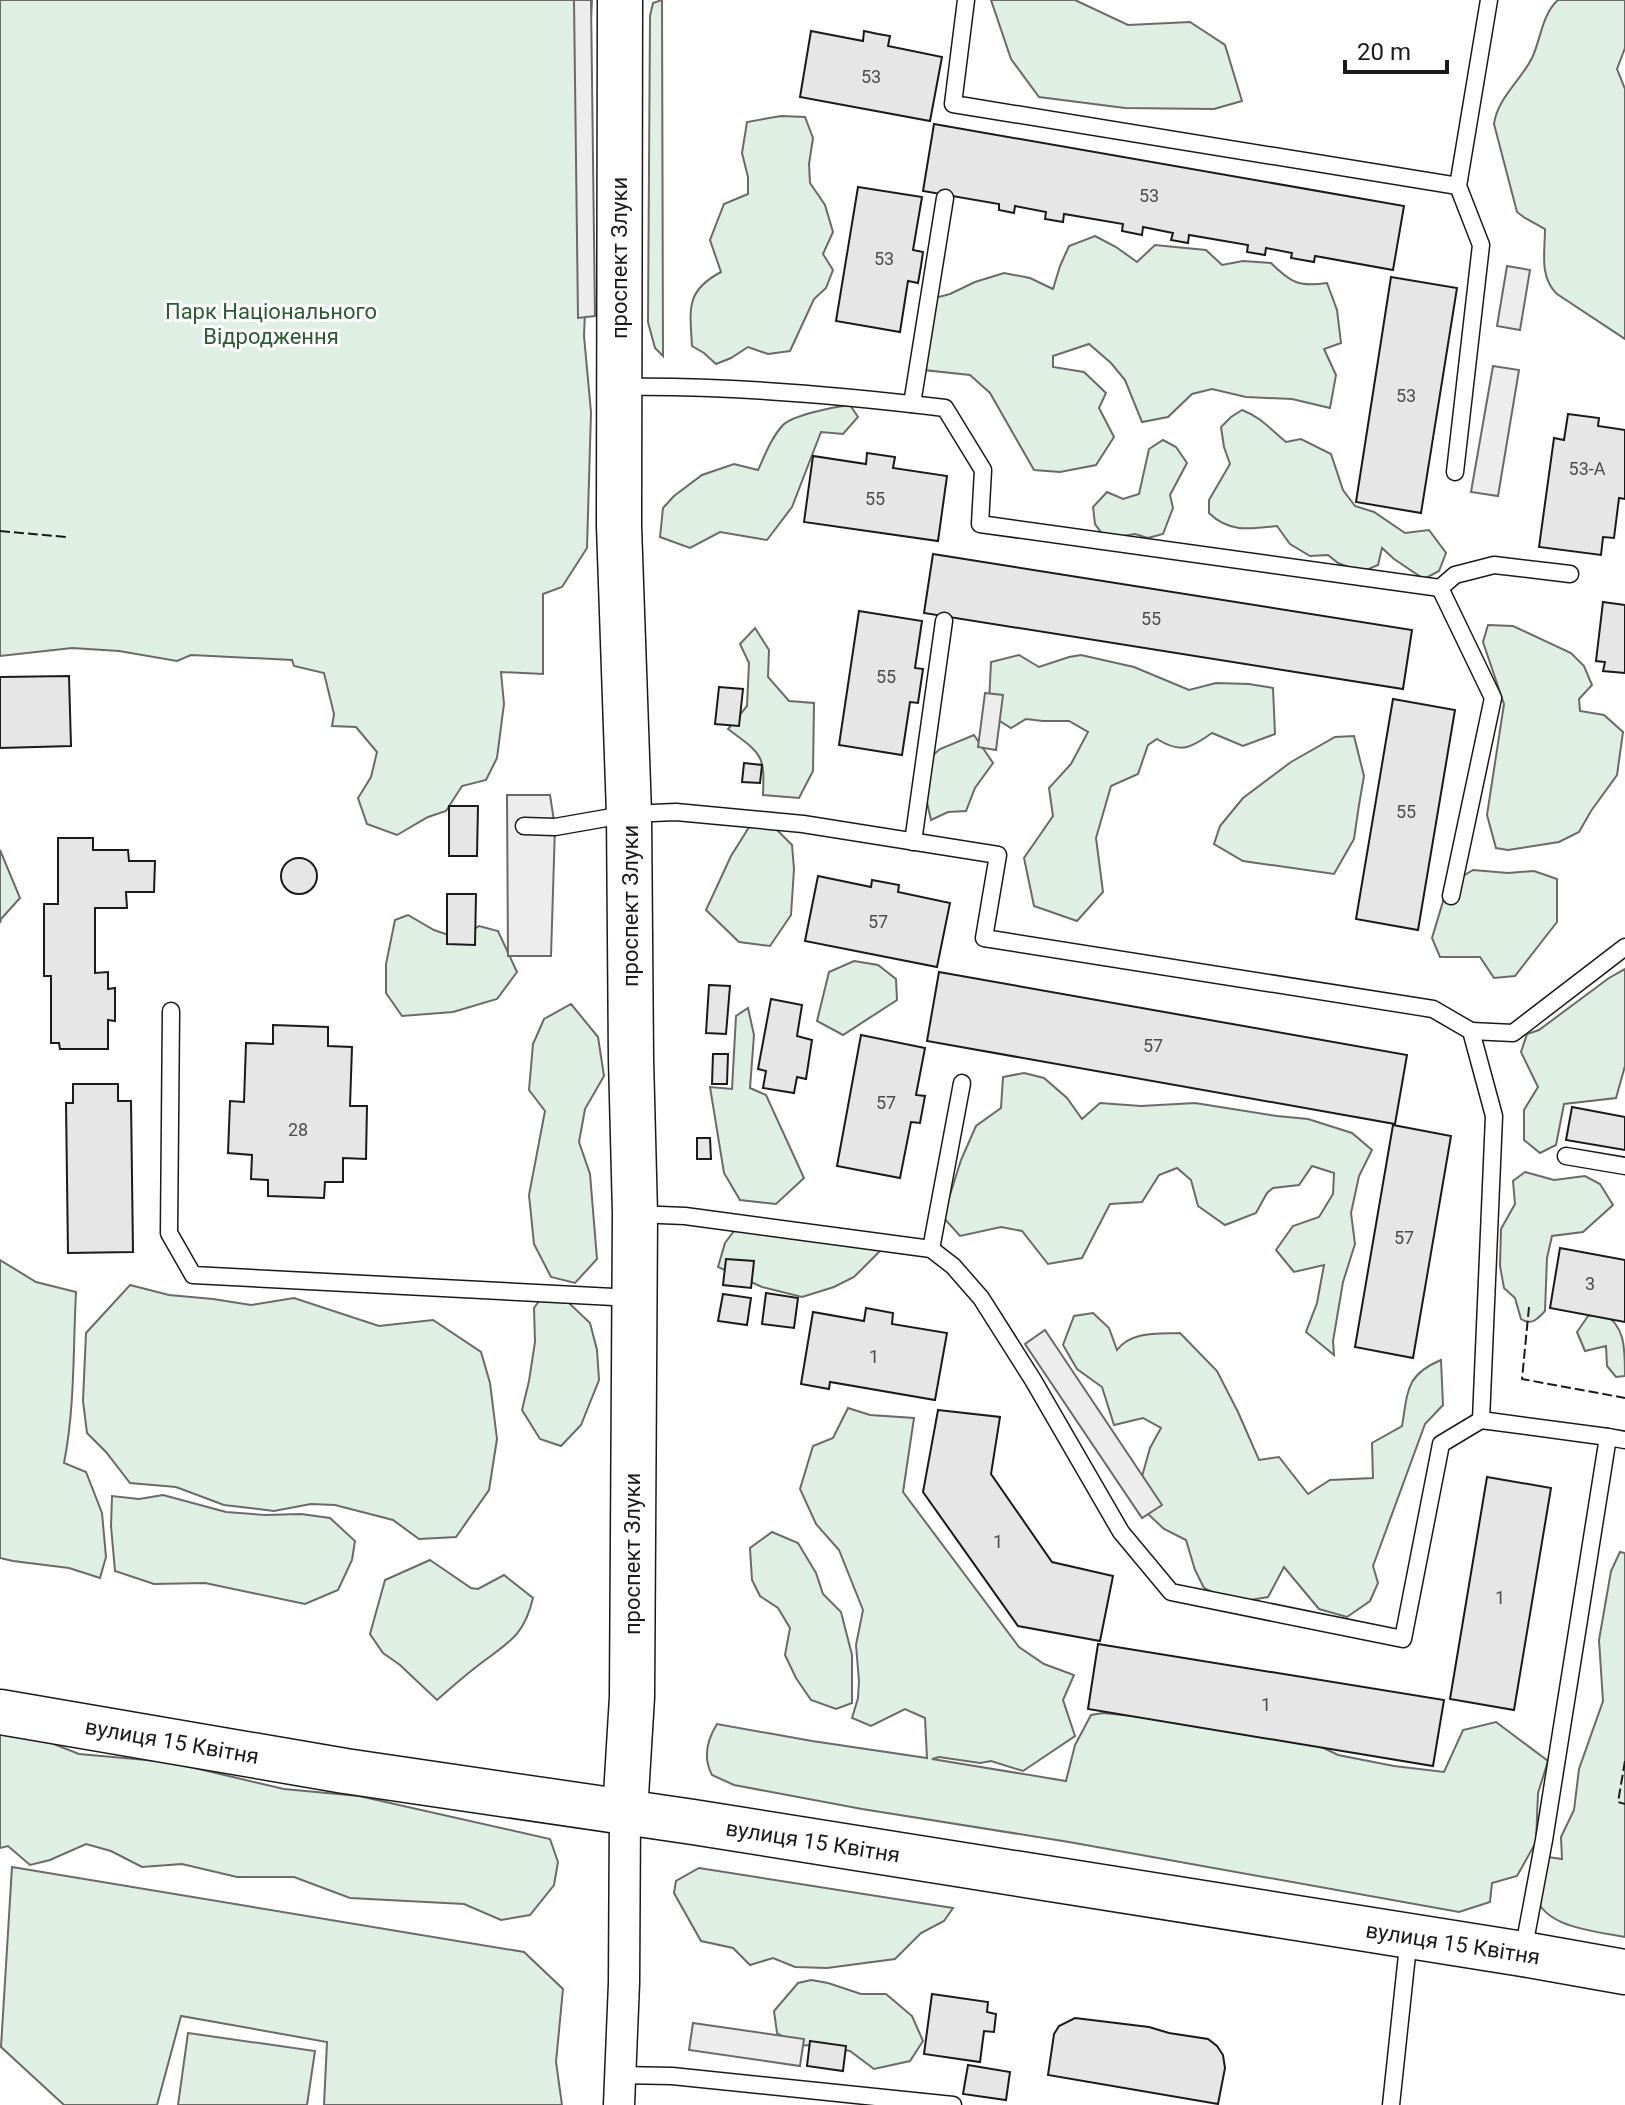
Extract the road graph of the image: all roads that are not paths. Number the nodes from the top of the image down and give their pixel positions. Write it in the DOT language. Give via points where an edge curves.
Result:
graph roads {
  1 [pos="620,0"];
  2 [pos="966,0"];
  3 [pos="1489,0"];
  4 [pos="1458,186"];
  5 [pos="945,198"];
  6 [pos="619,387"];
  7 [pos="912,404"];
  8 [pos="1455,472"];
  9 [pos="1570,574"];
  10 [pos="1440,588"];
  11 [pos="944,621"];
  12 [pos="629,814"];
  13 [pos="524,826"];
  14 [pos="913,842"];
  15 [pos="1451,896"];
  16 [pos="1625,947"];
  17 [pos="171,1011"];
  18 [pos="1471,1031"];
  19 [pos="962,1083"];
  20 [pos="1566,1156"];
  21 [pos="1625,1166"];
  22 [pos="635,1214"];
  23 [pos="931,1249"];
  24 [pos="633,1298"];
  25 [pos="1481,1420"];
  26 [pos="1608,1437"];
  27 [pos="1625,1440"];
  28 [pos="0,1712"];
  29 [pos="625,1812"];
  30 [pos="1409,1936"];
  31 [pos="1523,1954"];
  32 [pos="1625,1972"];
  33 [pos="619,2090"];
  34 [pos="953,2105"];
  35 [pos="1391,2105"];
  1 -- 6 [label="main road, проспект Злуки"];
  2 -- 4 [label="lane" via="953,104"];
  3 -- 4 [label="lane"];
  4 -- 8 [label="lane" via="1481,245"];
  5 -- 7 [label="lane"];
  6 -- 7 [label="lane" via="674,386"];
  6 -- 12 [label="main road, проспект Злуки"];
  7 -- 10 [label="lane" via="945,408 983,470 980,524"];
  9 -- 10 [label="lane" via="1494,565 1455,575"];
  10 -- 15 [label="lane" via="1493,698"];
  11 -- 14 [label="lane"];
  12 -- 13 [label="lane" via="555,827"];
  12 -- 14 [label="lane" via="770,820"];
  12 -- 22 [label="main road, проспект Злуки"];
  14 -- 18 [label="lane" via="998,855 984,938 1433,1009"];
  16 -- 18 [label="lane" via="1513,1033"];
  17 -- 24 [label="lane" via="169,1233 193,1275"];
  18 -- 25 [label="lane" via="1494,1116"];
  19 -- 23 [label="lane"];
  20 -- 21 [label="lane"];
  22 -- 23 [label="lane"];
  22 -- 24 [label="main road, проспект Злуки"];
  23 -- 25 [label="lane" via="981,1298 1121,1532 1171,1592 1403,1639 1441,1444"];
  24 -- 29 [label="main road, проспект Злуки" via="632,1697"];
  25 -- 26 [label="lane"];
  26 -- 27 [label="lane"];
  26 -- 31 [label="lane"];
  28 -- 29 [label="main road, вулиця 15 Квітня"];
  29 -- 30 [label="main road, вулиця 15 Квітня"];
  29 -- 33 [label="street"];
  30 -- 31 [label="main road, вулиця 15 Квітня"];
  30 -- 35 [label="lane"];
  31 -- 32 [label="main road, вулиця 15 Квітня"];
  33 -- 34 [label="lane" via="672,2076"];
}
